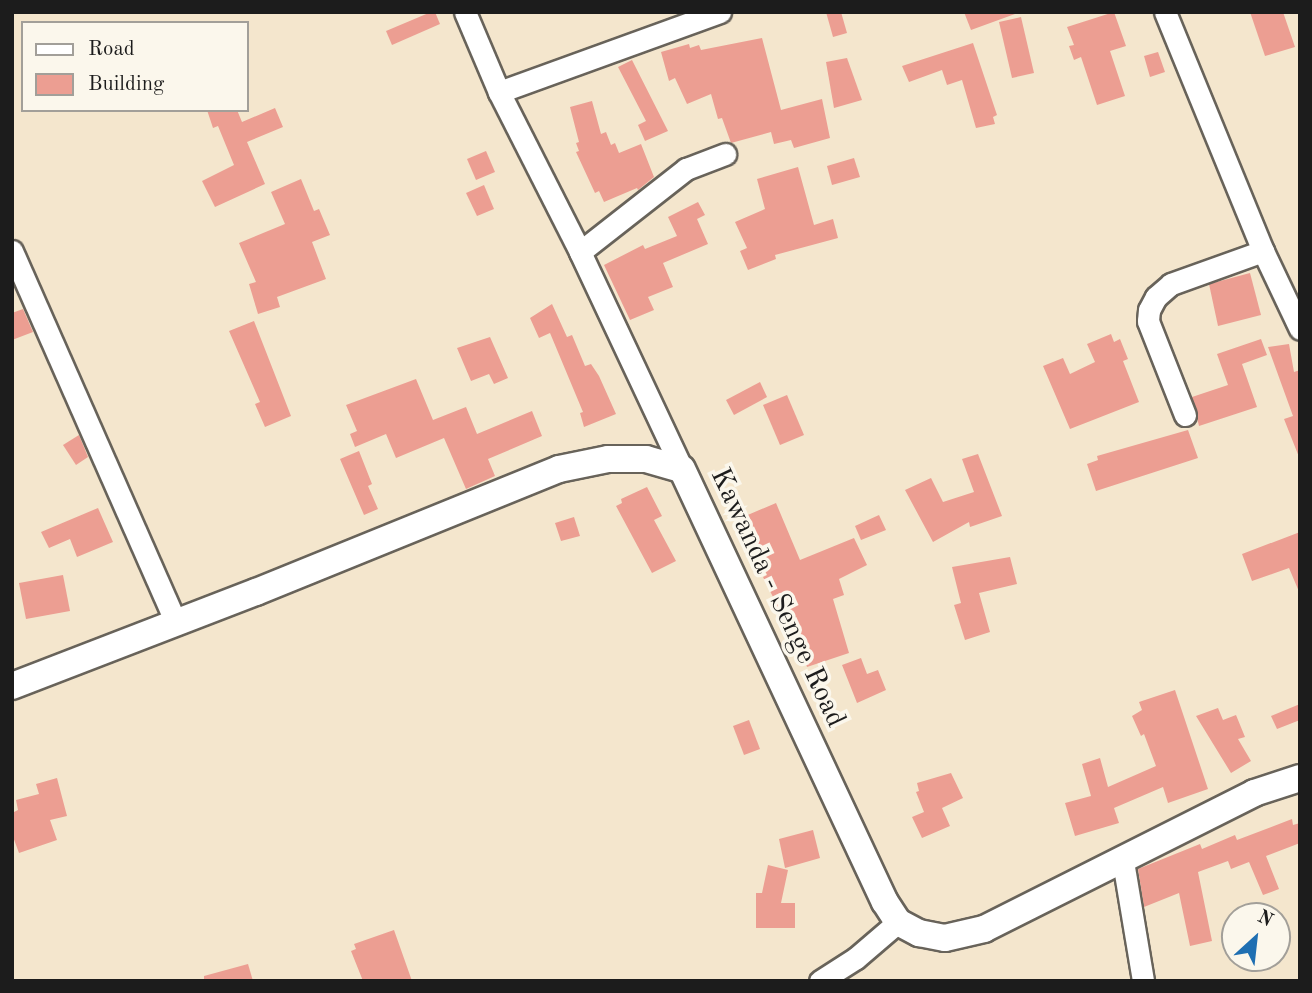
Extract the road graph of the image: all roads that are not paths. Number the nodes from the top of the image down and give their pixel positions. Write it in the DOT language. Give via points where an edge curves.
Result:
graph roads {
  1 [pos="465,12"];
  2 [pos="720,12"];
  3 [pos="1165,12"];
  4 [pos="499,92"];
  5 [pos="725,154"];
  6 [pos="12,251"];
  7 [pos="1263,251"];
  8 [pos="580,252"];
  9 [pos="1300,329"];
  10 [pos="1185,415"];
  11 [pos="682,469"];
  12 [pos="176,623"];
  13 [pos="12,686"];
  14 [pos="1300,778"];
  15 [pos="1123,861"];
  16 [pos="898,922"];
  17 [pos="820,981"];
  18 [pos="1143,981"];
  1 -- 4 [label="street"];
  2 -- 4 [label="street"];
  3 -- 7 [label="street"];
  4 -- 8 [label="street"];
  5 -- 8 [label="street" via="686,169"];
  6 -- 12 [label="street"];
  7 -- 9 [label="street"];
  7 -- 10 [label="street" via="1171,284 1149,310 1149,321"];
  8 -- 11 [label="street"];
  11 -- 12 [label="street, Kawanda - Senge Road" via="646,459 608,459 559,469"];
  11 -- 16 [label="street, Kawanda - Senge Road"];
  12 -- 13 [label="street, Kawanda - Senge Road"];
  14 -- 15 [label="street" via="1254,793"];
  15 -- 16 [label="street" via="962,936 919,933"];
  15 -- 18 [label="street"];
  16 -- 17 [label="street"];
}
